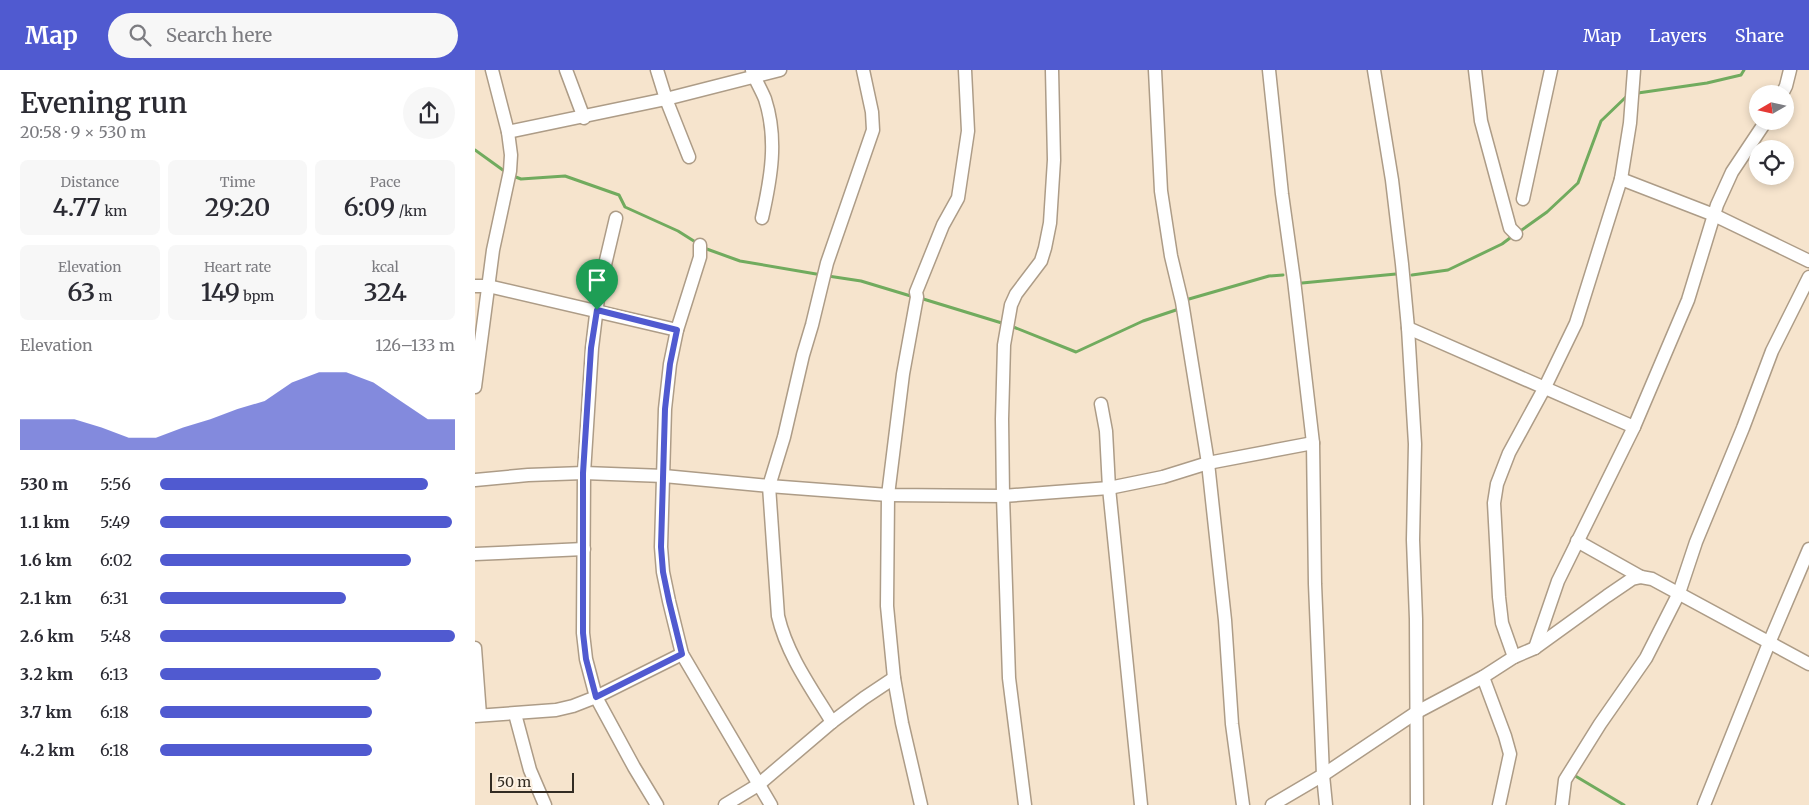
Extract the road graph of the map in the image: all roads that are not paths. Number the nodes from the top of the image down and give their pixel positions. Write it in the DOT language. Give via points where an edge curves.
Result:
graph roads {
  1 [pos="492,70"];
  2 [pos="566,70"];
  3 [pos="657,70"];
  4 [pos="780,70"];
  5 [pos="863,70"];
  6 [pos="965,70"];
  7 [pos="1052,70"];
  8 [pos="1155,70"];
  9 [pos="1269,70"];
  10 [pos="1374,70"];
  11 [pos="1475,70"];
  12 [pos="1551,70"];
  13 [pos="1634,70"];
  14 [pos="1790,70"];
  15 [pos="753,74"];
  16 [pos="1786,85"];
  17 [pos="666,99"];
  18 [pos="584,118"];
  19 [pos="1760,130"];
  20 [pos="509,132"];
  21 [pos="689,157"];
  22 [pos="1621,179"];
  23 [pos="1523,199"];
  24 [pos="1714,216"];
  25 [pos="616,218"];
  26 [pos="763,218"];
  27 [pos="1516,234"];
  28 [pos="700,245"];
  29 [pos="1809,260"];
  30 [pos="1809,278"];
  31 [pos="475,286"];
  32 [pos="488,286"];
  33 [pos="597,310"];
  34 [pos="1408,328"];
  35 [pos="677,330"];
  36 [pos="475,387"];
  37 [pos="1545,387"];
  38 [pos="1101,404"];
  39 [pos="1634,427"];
  40 [pos="1313,444"];
  41 [pos="1208,463"];
  42 [pos="583,473"];
  43 [pos="664,476"];
  44 [pos="475,480"];
  45 [pos="769,486"];
  46 [pos="1109,488"];
  47 [pos="888,495"];
  48 [pos="1003,496"];
  49 [pos="1577,542"];
  50 [pos="584,549"];
  51 [pos="1809,549"];
  52 [pos="475,554"];
  53 [pos="1641,577"];
  54 [pos="1679,593"];
  55 [pos="1769,643"];
  56 [pos="475,648"];
  57 [pos="1535,648"];
  58 [pos="682,654"];
  59 [pos="1513,657"];
  60 [pos="1809,664"];
  61 [pos="1483,677"];
  62 [pos="894,678"];
  63 [pos="596,697"];
  64 [pos="1417,712"];
  65 [pos="515,714"];
  66 [pos="477,716"];
  67 [pos="832,722"];
  68 [pos="1323,775"];
  69 [pos="758,785"];
  70 [pos="545,805"];
  71 [pos="657,805"];
  72 [pos="725,805"];
  73 [pos="771,805"];
  74 [pos="921,805"];
  75 [pos="1025,805"];
  76 [pos="1141,805"];
  77 [pos="1243,805"];
  78 [pos="1272,805"];
  79 [pos="1326,805"];
  80 [pos="1417,805"];
  81 [pos="1499,805"];
  82 [pos="1562,805"];
  83 [pos="1704,805"];
  1 -- 20 [label="street"];
  2 -- 18 [label="street"];
  3 -- 17 [label="street"];
  4 -- 15 [label="street"];
  5 -- 45 [label="street" via="873,130 824,275"];
  6 -- 47 [label="street" via="968,131 958,198 943,225 916,297"];
  7 -- 48 [label="street" via="1054,160 1050,223 1041,261 1011,305 1004,345"];
  8 -- 41 [label="street" via="1161,191"];
  9 -- 40 [label="street" via="1281,194"];
  10 -- 34 [label="street" via="1392,180"];
  11 -- 27 [label="street" via="1481,120 1510,228"];
  12 -- 23 [label="street"];
  13 -- 22 [label="street"];
  14 -- 16 [label="street"];
  15 -- 17 [label="street"];
  15 -- 26 [label="street" via="770,118 773,148"];
  17 -- 18 [label="street"];
  17 -- 21 [label="street"];
  18 -- 20 [label="street"];
  19 -- 24 [label="street" via="1732,172"];
  20 -- 32 [label="street" via="509,174"];
  22 -- 24 [label="street"];
  22 -- 37 [label="street" via="1576,323"];
  24 -- 29 [label="street"];
  24 -- 39 [label="street" via="1688,300"];
  25 -- 33 [label="street"];
  28 -- 35 [label="street" via="700,257"];
  30 -- 54 [label="street" via="1772,351"];
  31 -- 32 [label="street"];
  32 -- 33 [label="street"];
  32 -- 36 [label="street"];
  33 -- 35 [label="street"];
  33 -- 42 [label="street" via="591,348"];
  34 -- 37 [label="street"];
  34 -- 64 [label="street" via="1415,444 1413,540"];
  35 -- 43 [label="street" via="665,409"];
  37 -- 39 [label="street"];
  37 -- 59 [label="street" via="1509,453 1497,484 1496,556 1502,623"];
  38 -- 46 [label="street"];
  39 -- 49 [label="street"];
  40 -- 41 [label="street"];
  40 -- 68 [label="street"];
  41 -- 46 [label="street" via="1163,477"];
  41 -- 77 [label="street" via="1225,620 1232,724"];
  42 -- 43 [label="street"];
  42 -- 44 [label="street"];
  42 -- 50 [label="street"];
  43 -- 45 [label="street"];
  43 -- 58 [label="street" via="663,572"];
  45 -- 47 [label="street"];
  45 -- 67 [label="street" via="782,631 799,668"];
  46 -- 48 [label="street"];
  46 -- 76 [label="street"];
  47 -- 48 [label="street"];
  47 -- 62 [label="street" via="887,606"];
  48 -- 75 [label="street" via="1009,678"];
  49 -- 53 [label="street"];
  49 -- 57 [label="street" via="1558,581"];
  50 -- 52 [label="street"];
  50 -- 63 [label="street" via="583,633"];
  51 -- 55 [label="street"];
  53 -- 54 [label="street"];
  53 -- 57 [label="street" via="1607,596"];
  54 -- 55 [label="street"];
  54 -- 82 [label="street" via="1646,658 1565,780"];
  55 -- 60 [label="street"];
  55 -- 83 [label="street"];
  56 -- 66 [label="street"];
  57 -- 59 [label="street"];
  58 -- 63 [label="street"];
  58 -- 69 [label="street"];
  59 -- 61 [label="street"];
  61 -- 64 [label="street"];
  61 -- 81 [label="street" via="1510,754"];
  62 -- 67 [label="street"];
  62 -- 74 [label="street"];
  63 -- 65 [label="street" via="556,710"];
  63 -- 71 [label="street"];
  64 -- 68 [label="street"];
  64 -- 80 [label="street"];
  65 -- 66 [label="street"];
  65 -- 70 [label="street" via="530,770"];
  67 -- 69 [label="street"];
  68 -- 78 [label="street"];
  68 -- 79 [label="street"];
  69 -- 72 [label="street"];
  69 -- 73 [label="street"];
}
